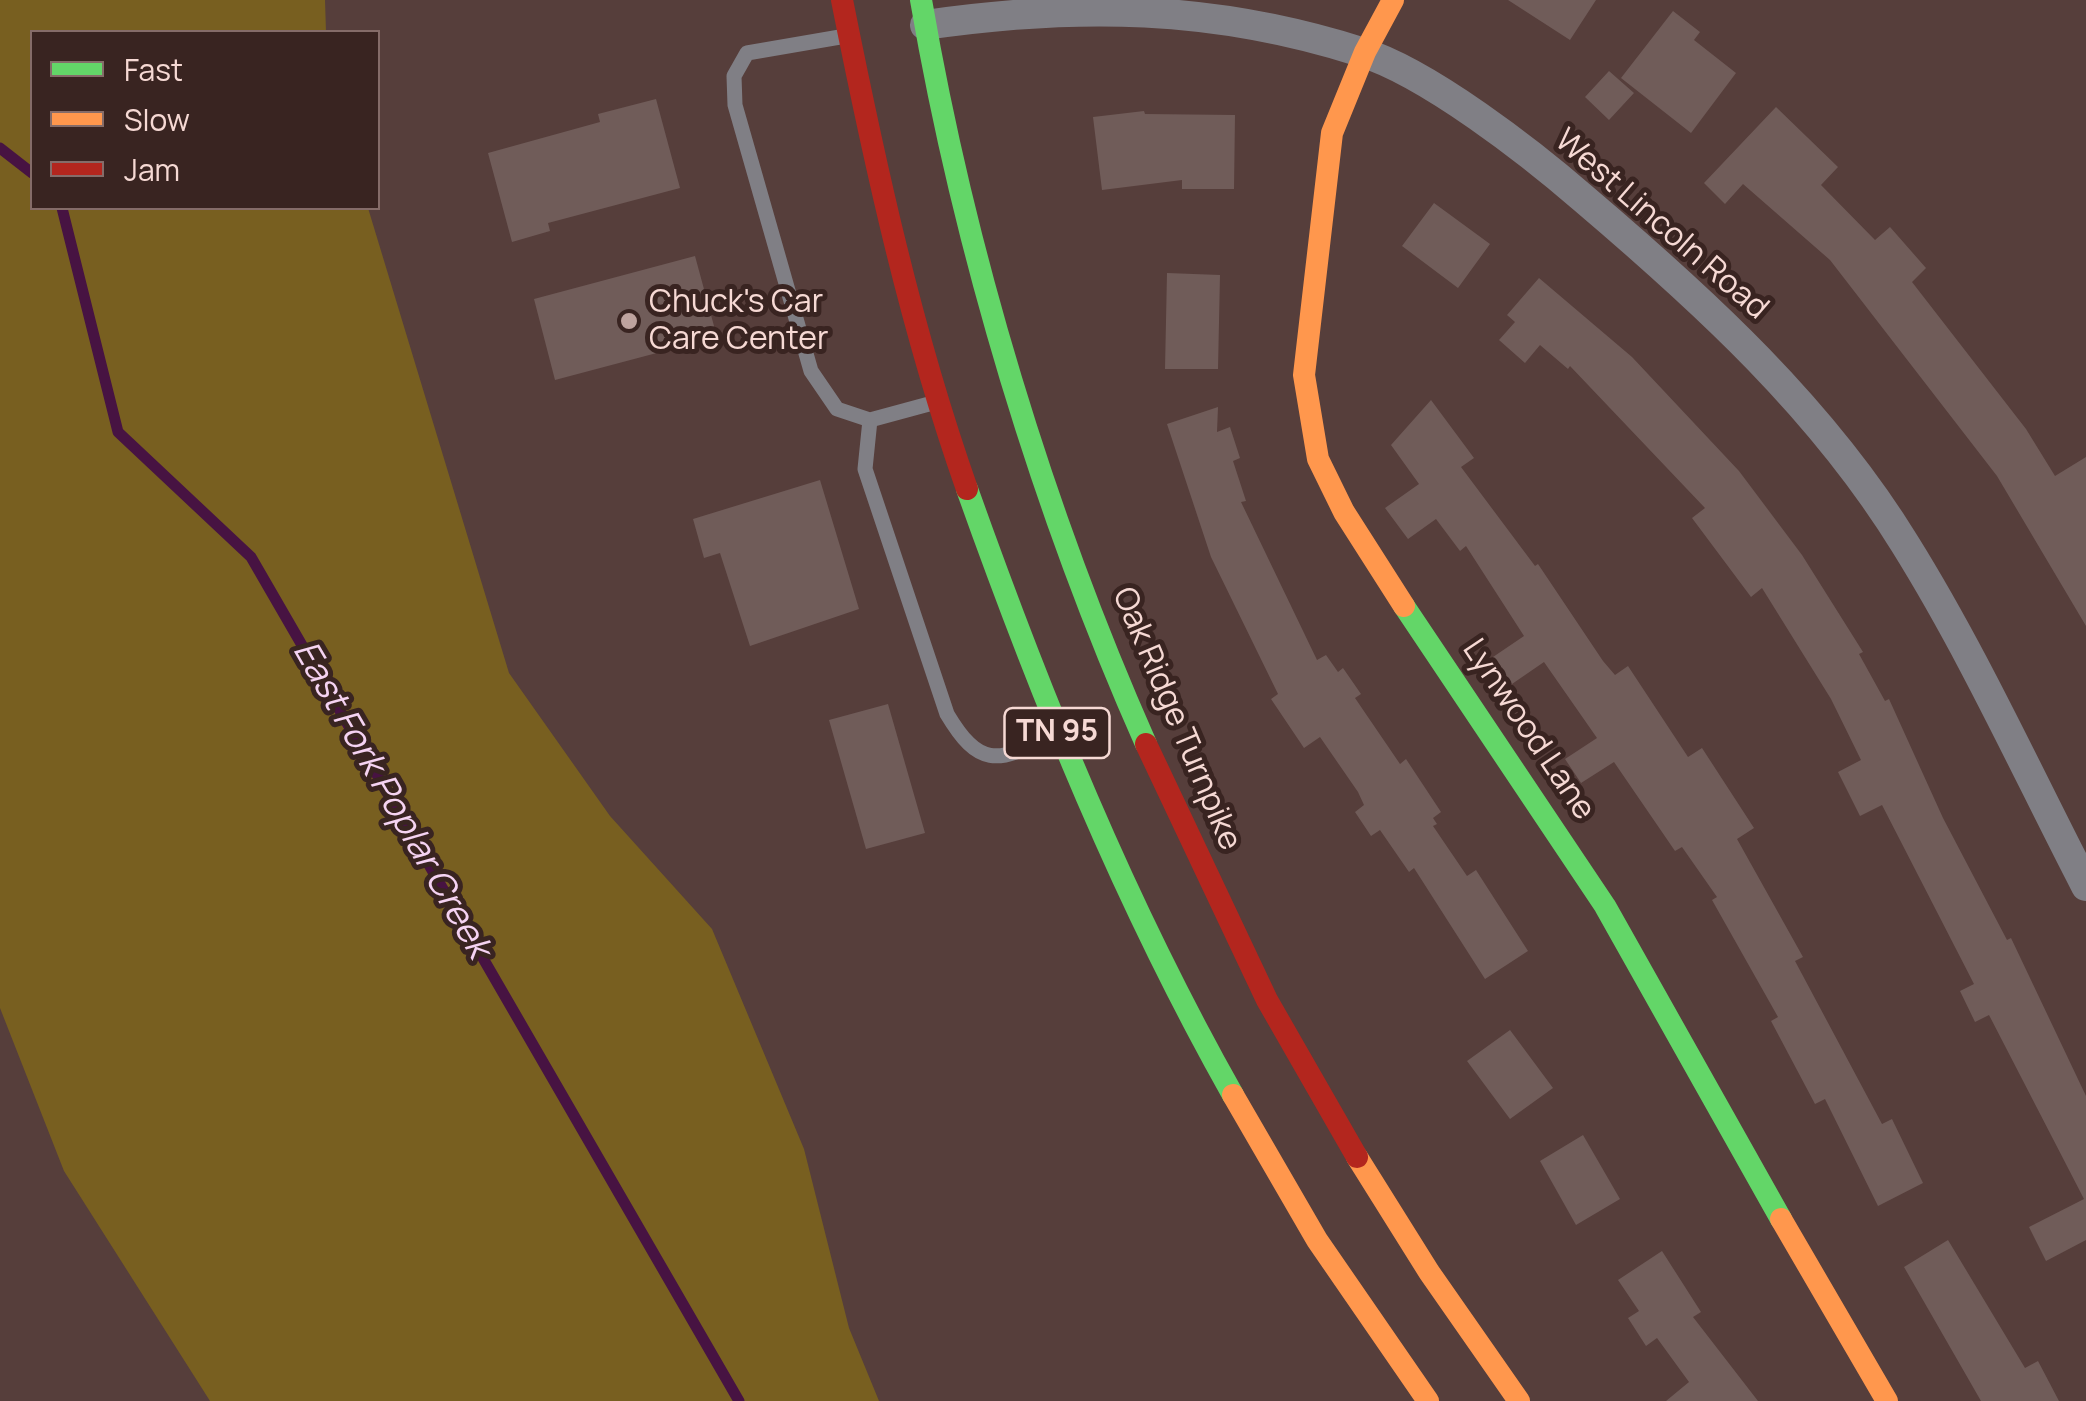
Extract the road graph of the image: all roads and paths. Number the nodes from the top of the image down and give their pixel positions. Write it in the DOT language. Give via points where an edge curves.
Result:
graph roads {
  1 [pos="842,0"];
  2 [pos="1393,0"];
  3 [pos="914,18"];
  4 [pos="857,35"];
  5 [pos="1364,52"];
  6 [pos="938,401"];
  7 [pos="870,420"];
  8 [pos="1057,732"];
  9 [pos="2086,886"];
  10 [pos="1428,1401"];
  11 [pos="1519,1401"];
  12 [pos="1887,1401"];
  1 -- 4 [label="main road, TN 95"];
  2 -- 5 [label="main road, Lynwood Lane"];
  3 -- 5 [label="street, West Lincoln Road" via="1146,9 1225,18"];
  3 -- 11 [label="main road, Oak Ridge Turnpike / TN 95" via="1027,425 1151,757 1292,1046 1378,1190"];
  4 -- 6 [label="main road, TN 95" via="893,235"];
  4 -- 7 [label="lane" via="747,53 734,76 736,105 811,370 837,409"];
  5 -- 9 [label="street, West Lincoln Road" via="1434,90 1558,176 1712,309 1801,405 1904,542"];
  5 -- 12 [label="main road, Lynwood Lane" via="1332,133 1312,306 1305,399 1318,460 1378,565 1605,906"];
  6 -- 7 [label="lane"];
  6 -- 8 [label="main road, TN 95" via="988,557"];
  7 -- 8 [label="lane" via="865,469 948,714 966,746 984,757 1018,753"];
  8 -- 10 [label="main road, TN 95" via="1202,1041 1304,1219"];
}
